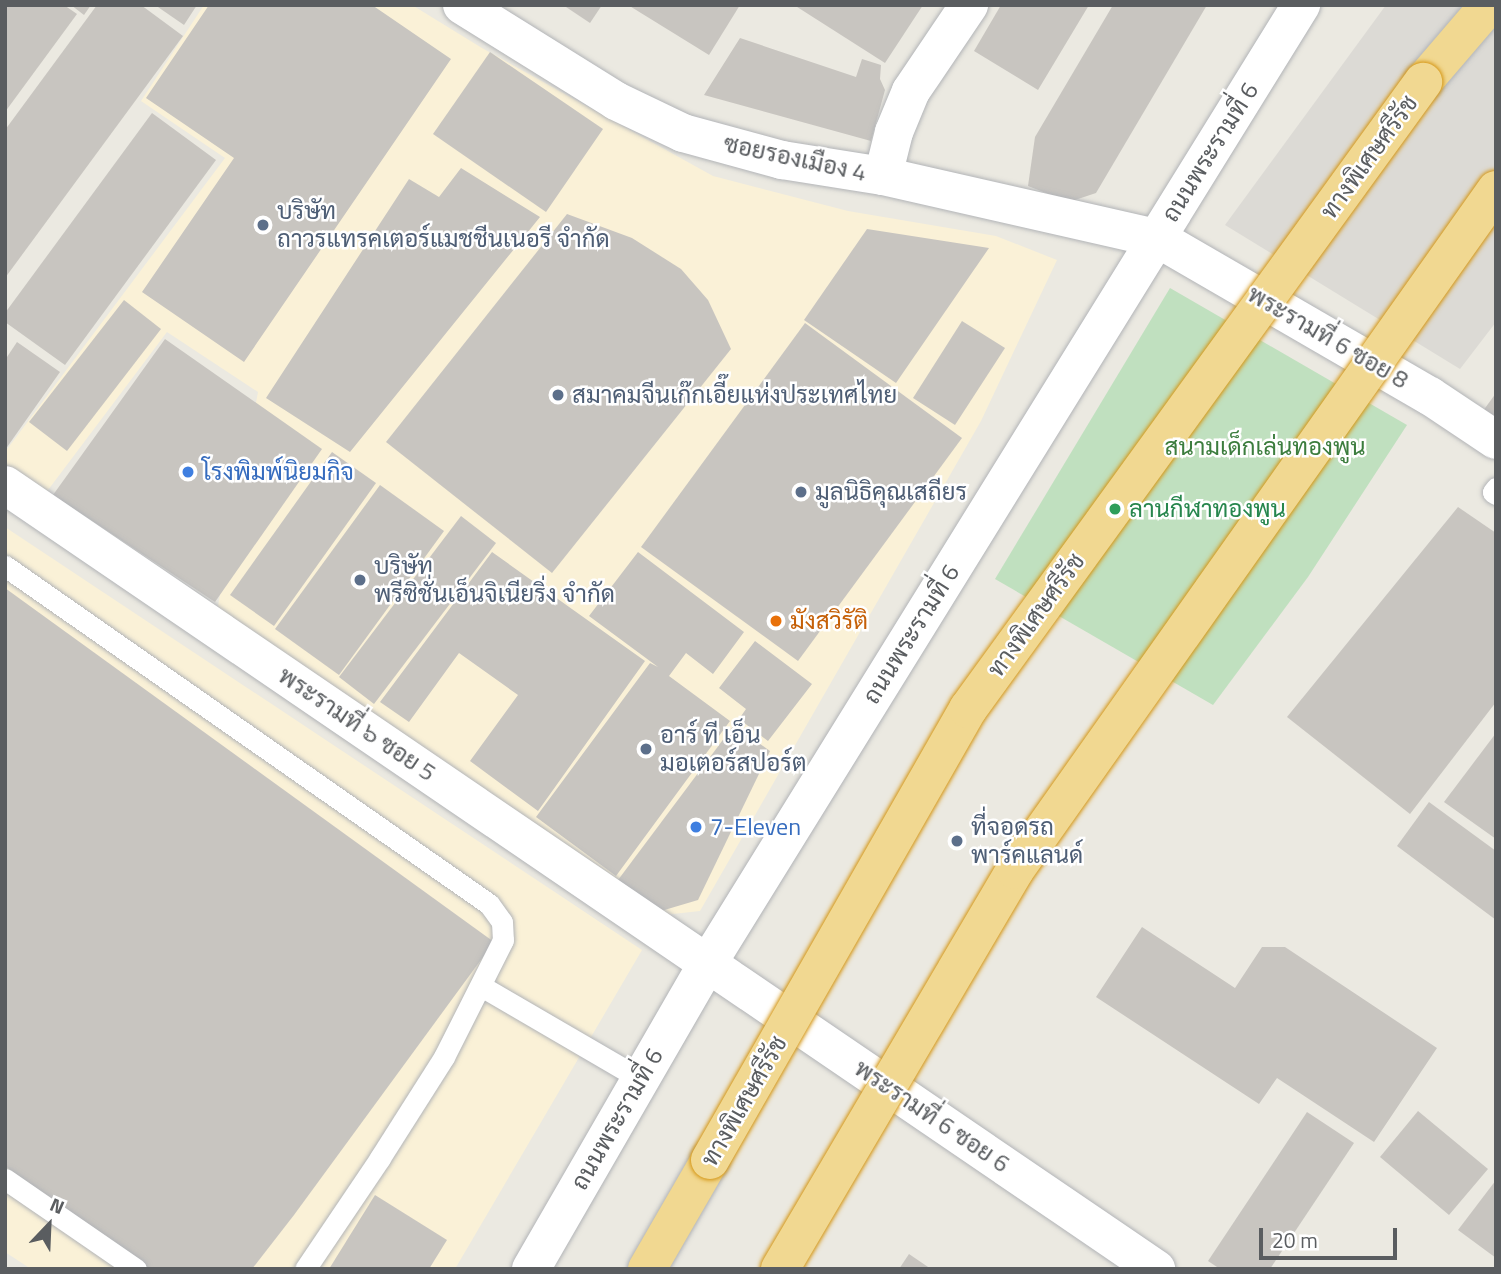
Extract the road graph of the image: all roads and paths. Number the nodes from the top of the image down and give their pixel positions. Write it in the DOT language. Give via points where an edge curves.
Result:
graph roads {
  1 [pos="463,5"];
  2 [pos="969,5"];
  3 [pos="1301,5"];
  4 [pos="1477,5"];
  5 [pos="1489,5"];
  6 [pos="1423,82"];
  7 [pos="883,177"];
  8 [pos="1496,190"];
  9 [pos="1157,238"];
  10 [pos="1496,440"];
  11 [pos="5,485"];
  12 [pos="1496,488"];
  13 [pos="1496,494"];
  14 [pos="5,566"];
  15 [pos="708,963"];
  16 [pos="481,986"];
  17 [pos="639,1078"];
  18 [pos="5,1179"];
  19 [pos="136,1269"];
  20 [pos="305,1269"];
  21 [pos="531,1269"];
  22 [pos="647,1269"];
  23 [pos="780,1269"];
  24 [pos="1156,1269"];
  1 -- 7 [label="street, ซอยรองเมือง 4" via="616,101 683,133 782,160"];
  2 -- 7 [label="street" via="911,91"];
  3 -- 9 [label="street, ถนนพระรามที่ 6"];
  4 -- 6 [label="highway"];
  5 -- 6 [label="highway, ทางพิเศษศรีรัช"];
  6 -- 22 [label="highway, ทางพิเศษศรีรัช, bridge" via="968,709"];
  7 -- 9 [label="street, ซอยรองเมือง 4"];
  8 -- 23 [label="highway, bridge" via="1015,870"];
  9 -- 10 [label="street, พระรามที่ 6 ซอย 8"];
  9 -- 15 [label="street, ถนนพระรามที่ 6"];
  11 -- 15 [label="street, พระรามที่ ๖ ซอย 5"];
  12 -- 13 [label="lane"];
  14 -- 16 [label="lane" via="489,904 502,922 503,940"];
  15 -- 17 [label="street, ถนนพระรามที่ 6"];
  15 -- 24 [label="street, พระรามที่ 6 ซอย 6"];
  16 -- 17 [label="lane"];
  16 -- 20 [label="lane" via="420,1095"];
  17 -- 21 [label="street, ถนนพระรามที่ 6"];
  18 -- 19 [label="lane"];
}
